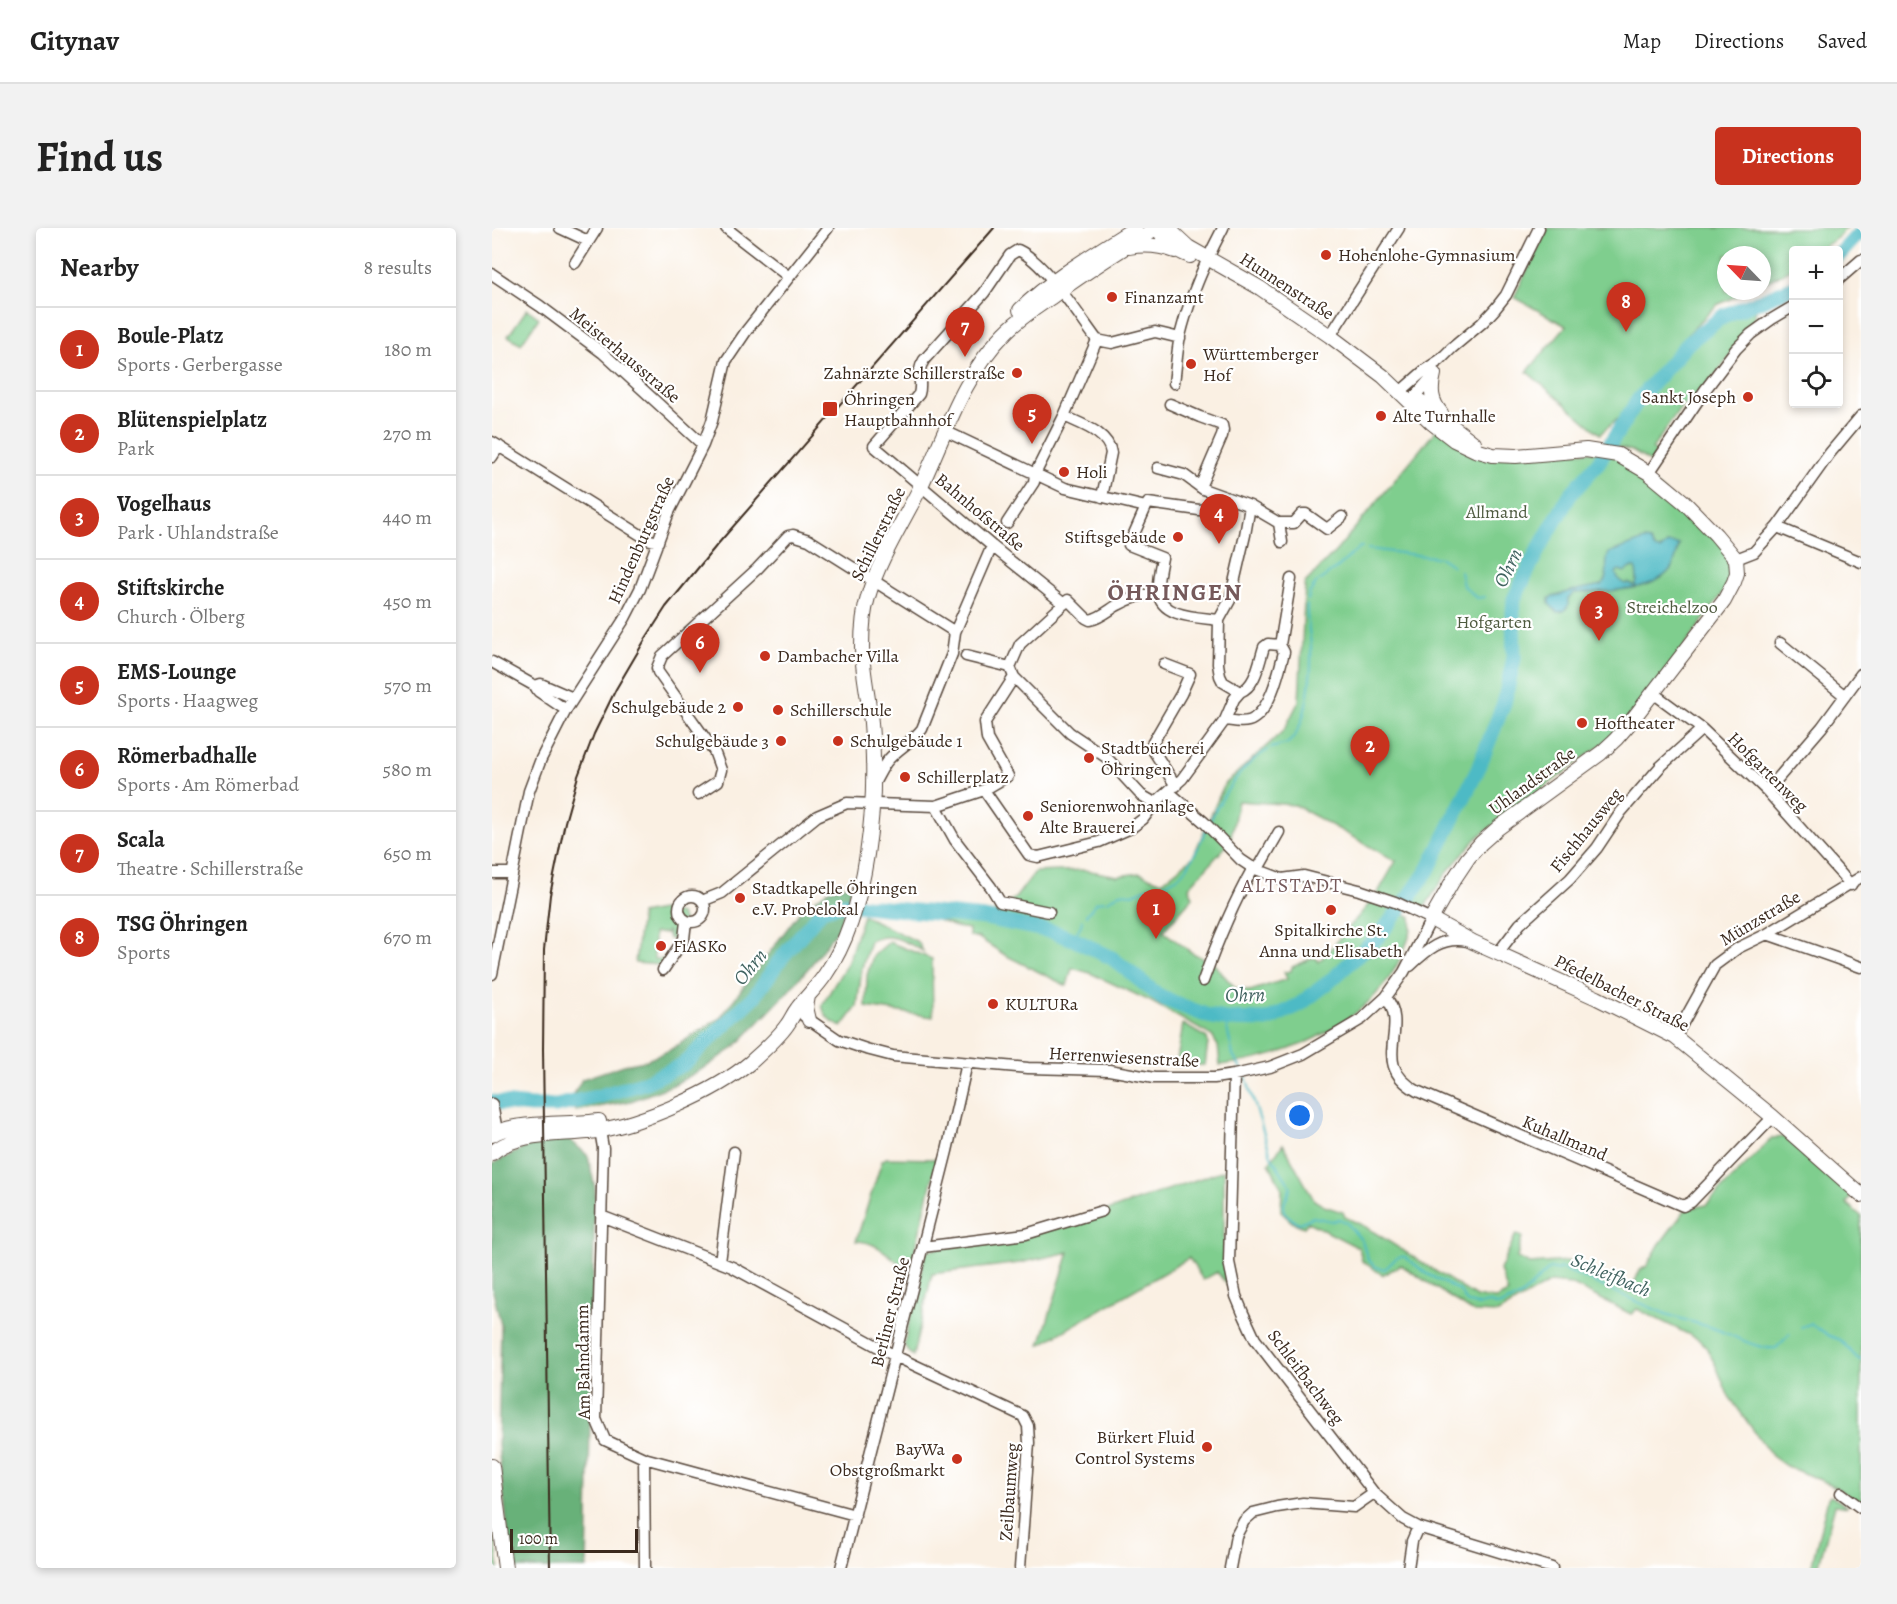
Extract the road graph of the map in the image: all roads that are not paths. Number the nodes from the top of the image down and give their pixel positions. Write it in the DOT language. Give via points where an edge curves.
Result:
graph roads {
  1 [pos="560,228"];
  2 [pos="597,228"];
  3 [pos="726,228"];
  4 [pos="828,228"];
  5 [pos="1156,228"];
  6 [pos="1171,228"];
  7 [pos="1223,228"];
  8 [pos="1400,228"];
  9 [pos="1539,228"];
  10 [pos="1132,229"];
  11 [pos="588,241"];
  12 [pos="1124,248"];
  13 [pos="1182,253"];
  14 [pos="1207,259"];
  15 [pos="1861,260"];
  16 [pos="575,263"];
  17 [pos="492,274"];
  18 [pos="1843,276"];
  19 [pos="789,277"];
  20 [pos="1057,286"];
  21 [pos="1789,309"];
  22 [pos="1330,336"];
  23 [pos="1180,338"];
  24 [pos="1097,340"];
  25 [pos="1440,360"];
  26 [pos="1434,374"];
  27 [pos="1174,383"];
  28 [pos="1407,395"];
  29 [pos="1170,404"];
  30 [pos="1064,416"];
  31 [pos="1861,416"];
  32 [pos="1454,428"];
  33 [pos="945,431"];
  34 [pos="496,444"];
  35 [pos="703,445"];
  36 [pos="1493,455"];
  37 [pos="492,457"];
  38 [pos="1158,468"];
  39 [pos="1649,472"];
  40 [pos="1035,474"];
  41 [pos="921,485"];
  42 [pos="1200,487"];
  43 [pos="1102,497"];
  44 [pos="1147,505"];
  45 [pos="1250,506"];
  46 [pos="1216,507"];
  47 [pos="1342,517"];
  48 [pos="1007,523"];
  49 [pos="1279,523"];
  50 [pos="1777,527"];
  51 [pos="658,542"];
  52 [pos="1282,542"];
  53 [pos="992,546"];
  54 [pos="1736,559"];
  55 [pos="1861,562"];
  56 [pos="1291,579"];
  57 [pos="874,580"];
  58 [pos="1158,593"];
  59 [pos="1066,602"];
  60 [pos="1219,620"];
  61 [pos="955,632"];
  62 [pos="1780,643"];
  63 [pos="1280,645"];
  64 [pos="966,656"];
  65 [pos="492,662"];
  66 [pos="1164,664"];
  67 [pos="1012,672"];
  68 [pos="1861,674"];
  69 [pos="535,686"];
  70 [pos="1240,692"];
  71 [pos="1653,693"];
  72 [pos="1845,696"];
  73 [pos="573,698"];
  74 [pos="566,710"];
  75 [pos="1225,720"];
  76 [pos="1702,729"];
  77 [pos="873,785"];
  78 [pos="984,789"];
  79 [pos="1173,789"];
  80 [pos="1767,791"];
  81 [pos="698,794"];
  82 [pos="1155,802"];
  83 [pos="872,803"];
  84 [pos="936,806"];
  85 [pos="1279,832"];
  86 [pos="1253,868"];
  87 [pos="492,873"];
  88 [pos="512,877"];
  89 [pos="1861,877"];
  90 [pos="1851,885"];
  91 [pos="702,901"];
  92 [pos="1049,912"];
  93 [pos="1431,919"];
  94 [pos="686,921"];
  95 [pos="1767,934"];
  96 [pos="492,942"];
  97 [pos="1473,942"];
  98 [pos="1498,953"];
  99 [pos="1861,967"];
  100 [pos="663,970"];
  101 [pos="1404,972"];
  102 [pos="492,974"];
  103 [pos="1203,981"];
  104 [pos="808,996"];
  105 [pos="1386,997"];
  106 [pos="796,1010"];
  107 [pos="809,1020"];
  108 [pos="786,1028"];
  109 [pos="1675,1036"];
  110 [pos="967,1063"];
  111 [pos="1237,1074"];
  112 [pos="492,1104"];
  113 [pos="1773,1117"];
  114 [pos="600,1130"];
  115 [pos="495,1143"];
  116 [pos="734,1152"];
  117 [pos="1861,1195"];
  118 [pos="1102,1211"];
  119 [pos="601,1216"];
  120 [pos="923,1247"];
  121 [pos="720,1262"];
  122 [pos="895,1356"];
  123 [pos="644,1458"];
  124 [pos="492,1466"];
  125 [pos="1374,1493"];
  126 [pos="1841,1493"];
  127 [pos="1861,1508"];
  128 [pos="855,1515"];
  129 [pos="1418,1527"];
  130 [pos="505,1568"];
  131 [pos="645,1568"];
  132 [pos="841,1568"];
  133 [pos="1020,1568"];
  134 [pos="1230,1568"];
  135 [pos="1408,1568"];
  136 [pos="1552,1568"];
  1 -- 11 [label="street"];
  2 -- 11 [label="street"];
  3 -- 19 [label="street"];
  4 -- 19 [label="street, Hindenburgstraße"];
  5 -- 12 [label="main road, Schillerstraße"];
  5 -- 13 [label="main road"];
  6 -- 14 [label="main road, Hunnenstraße" via="1188,247"];
  7 -- 14 [label="street"];
  8 -- 22 [label="street"];
  9 -- 25 [label="street" via="1506,295 1482,323"];
  10 -- 20 [label="main road, Schillerstraße"];
  11 -- 16 [label="street"];
  12 -- 13 [label="main road" via="1162,246"];
  12 -- 20 [label="main road, Schillerstraße"];
  13 -- 14 [label="main road"];
  14 -- 22 [label="main road, Hunnenstraße" via="1260,288"];
  14 -- 23 [label="street"];
  15 -- 18 [label="street"];
  17 -- 35 [label="street, Meisterhausstraße" via="603,353"];
  19 -- 35 [label="street, Hindenburgstraße" via="726,361"];
  20 -- 24 [label="street"];
  20 -- 33 [label="main road, Schillerstraße" via="1015,322 974,372"];
  20 -- 41 [label="street, Bahnhofstraße" via="1018,250 924,360 919,368 919,394 874,446"];
  21 -- 39 [label="street" via="1736,349"];
  22 -- 28 [label="main road, Hunnenstraße"];
  23 -- 24 [label="street" via="1155,332 1112,343"];
  23 -- 27 [label="street"];
  24 -- 30 [label="street"];
  25 -- 26 [label="street"];
  25 -- 28 [label="street" via="1425,370"];
  26 -- 28 [label="street"];
  26 -- 32 [label="main road" via="1434,404"];
  28 -- 32 [label="main road, Hunnenstraße"];
  28 -- 36 [label="main road, Hunnenstraße" via="1454,440"];
  29 -- 42 [label="street" via="1222,425 1222,436"];
  30 -- 40 [label="street"];
  30 -- 43 [label="street" via="1096,433 1110,446"];
  31 -- 50 [label="street"];
  32 -- 36 [label="main road, Hunnenstraße"];
  33 -- 40 [label="street"];
  33 -- 41 [label="main road, Schillerstraße"];
  34 -- 37 [label="street"];
  34 -- 51 [label="street" via="647,539"];
  35 -- 51 [label="street, Hindenburgstraße"];
  36 -- 39 [label="main road, Hunnenstraße" via="1597,450 1618,455"];
  38 -- 42 [label="street" via="1184,475"];
  39 -- 54 [label="main road, Hunnenstraße" via="1684,502"];
  40 -- 43 [label="street" via="1065,488"];
  40 -- 48 [label="street" via="1034,482"];
  41 -- 53 [label="street, Bahnhofstraße"];
  41 -- 57 [label="main road, Schillerstraße"];
  42 -- 45 [label="street"];
  43 -- 44 [label="street"];
  44 -- 46 [label="street" via="1199,510"];
  44 -- 58 [label="street" via="1129,544 1162,558"];
  45 -- 49 [label="street"];
  45 -- 60 [label="street" via="1230,600"];
  47 -- 49 [label="street" via="1327,529 1306,514 1294,523"];
  49 -- 52 [label="street"];
  50 -- 54 [label="street" via="1754,552"];
  50 -- 55 [label="street"];
  51 -- 73 [label="street, Hindenburgstraße" via="625,618"];
  53 -- 59 [label="street, Bahnhofstraße"];
  53 -- 61 [label="street"];
  54 -- 71 [label="main road, Uhlandstraße" via="1737,573 1724,601"];
  56 -- 63 [label="street"];
  57 -- 61 [label="street"];
  57 -- 77 [label="main road, Schillerstraße" via="863,621 862,651 872,727"];
  57 -- 81 [label="street" via="809,540 788,536 662,656 658,672 714,751 721,770 718,781"];
  58 -- 59 [label="street, Bahnhofstraße" via="1131,598 1094,619 1086,618"];
  58 -- 60 [label="street" via="1175,614"];
  59 -- 67 [label="street" via="1020,644"];
  60 -- 70 [label="street" via="1220,676"];
  61 -- 77 [label="street" via="952,654 922,729 887,760"];
  62 -- 72 [label="street"];
  63 -- 70 [label="street" via="1264,647 1249,687"];
  63 -- 75 [label="street" via="1284,652 1279,674 1262,711 1247,722"];
  64 -- 67 [label="street"];
  65 -- 69 [label="street"];
  66 -- 79 [label="street" via="1190,674 1152,744"];
  67 -- 78 [label="street" via="985,722 987,739 1008,776"];
  67 -- 82 [label="street" via="1071,733 1106,757 1141,795"];
  68 -- 72 [label="street"];
  69 -- 73 [label="street" via="541,684"];
  69 -- 74 [label="street"];
  70 -- 75 [label="street"];
  71 -- 76 [label="street, Hofgartenweg"];
  71 -- 93 [label="main road, Uhlandstraße" via="1600,753 1481,843"];
  72 -- 80 [label="street"];
  73 -- 74 [label="street, Hindenburgstraße"];
  74 -- 88 [label="street, Hindenburgstraße" via="529,791"];
  75 -- 79 [label="street"];
  76 -- 80 [label="street, Hofgartenweg"];
  76 -- 98 [label="street, Fischhausweg" via="1660,767 1570,879 1520,924"];
  77 -- 83 [label="main road, Schillerstraße"];
  78 -- 82 [label="street" via="1029,855 1038,857 1100,842 1131,828"];
  78 -- 84 [label="street"];
  79 -- 82 [label="street"];
  79 -- 86 [label="street"];
  80 -- 90 [label="street, Hofgartenweg"];
  83 -- 84 [label="street"];
  83 -- 91 [label="street" via="847,803 817,816 722,893"];
  83 -- 104 [label="main road, Schillerstraße" via="854,918 836,958"];
  84 -- 92 [label="street" via="955,840 1000,902"];
  85 -- 86 [label="street" via="1259,867"];
  86 -- 93 [label="street" via="1282,879 1304,876 1359,890"];
  86 -- 103 [label="street"];
  87 -- 88 [label="street"];
  88 -- 96 [label="street, Hindenburgstraße" via="501,902"];
  88 -- 102 [label="street, Hindenburgstraße"];
  89 -- 90 [label="street, Münzstraße"];
  90 -- 95 [label="street, Münzstraße"];
  91 -- 94 [label="street" via="705,910 701,918"];
  91 -- 94 [label="street" via="692,896 681,902 679,908"];
  93 -- 97 [label="main road, Pfedelbacher Straße"];
  93 -- 101 [label="street, Herrenwiesenstraße"];
  94 -- 100 [label="street" via="684,939"];
  95 -- 99 [label="street"];
  95 -- 109 [label="street, Münzstraße" via="1715,965"];
  97 -- 98 [label="main road, Pfedelbacher Straße"];
  97 -- 101 [label="street" via="1444,940"];
  98 -- 109 [label="main road, Pfedelbacher Straße"];
  101 -- 105 [label="street, Herrenwiesenstraße"];
  104 -- 106 [label="main road, Schillerstraße"];
  104 -- 107 [label="main road"];
  105 -- 111 [label="street, Herrenwiesenstraße" via="1362,1019 1303,1054"];
  105 -- 113 [label="street, Kuhallmand" via="1395,1021 1391,1058 1404,1084 1683,1206"];
  106 -- 107 [label="street, Herrenwiesenstraße"];
  106 -- 108 [label="main road"];
  106 -- 115 [label="main road" via="746,1056 681,1095 610,1119 526,1126"];
  107 -- 108 [label="street"];
  107 -- 110 [label="street, Herrenwiesenstraße" via="839,1040 866,1050"];
  108 -- 114 [label="main road" via="751,1062 691,1098"];
  109 -- 113 [label="main road, Pfedelbacher Straße"];
  110 -- 111 [label="street, Herrenwiesenstraße" via="1109,1070 1163,1078"];
  110 -- 120 [label="street, Berliner Straße"];
  111 -- 125 [label="street, Schleifbachweg" via="1229,1243 1236,1296 1255,1339"];
  112 -- 115 [label="street"];
  113 -- 117 [label="main road, Pfedelbacher Straße"];
  114 -- 115 [label="main road"];
  114 -- 119 [label="street, Am Bahndamm"];
  116 -- 121 [label="street"];
  118 -- 120 [label="street" via="1026,1234"];
  119 -- 121 [label="street"];
  119 -- 123 [label="street, Am Bahndamm" via="596,1419 606,1440"];
  120 -- 122 [label="street, Berliner Straße"];
  121 -- 122 [label="street"];
  122 -- 128 [label="street, Berliner Straße"];
  122 -- 133 [label="street, Zeilbaumweg" via="1023,1416 1029,1443"];
  123 -- 128 [label="street, Am Bahndamm"];
  123 -- 131 [label="street"];
  124 -- 130 [label="main road"];
  125 -- 129 [label="street, Schleifbachweg"];
  125 -- 134 [label="street" via="1354,1508 1303,1503 1253,1513 1236,1536"];
  126 -- 127 [label="street"];
  128 -- 132 [label="street, Berliner Straße"];
  129 -- 135 [label="street"];
  129 -- 136 [label="street, Schleifbachweg"];
}
